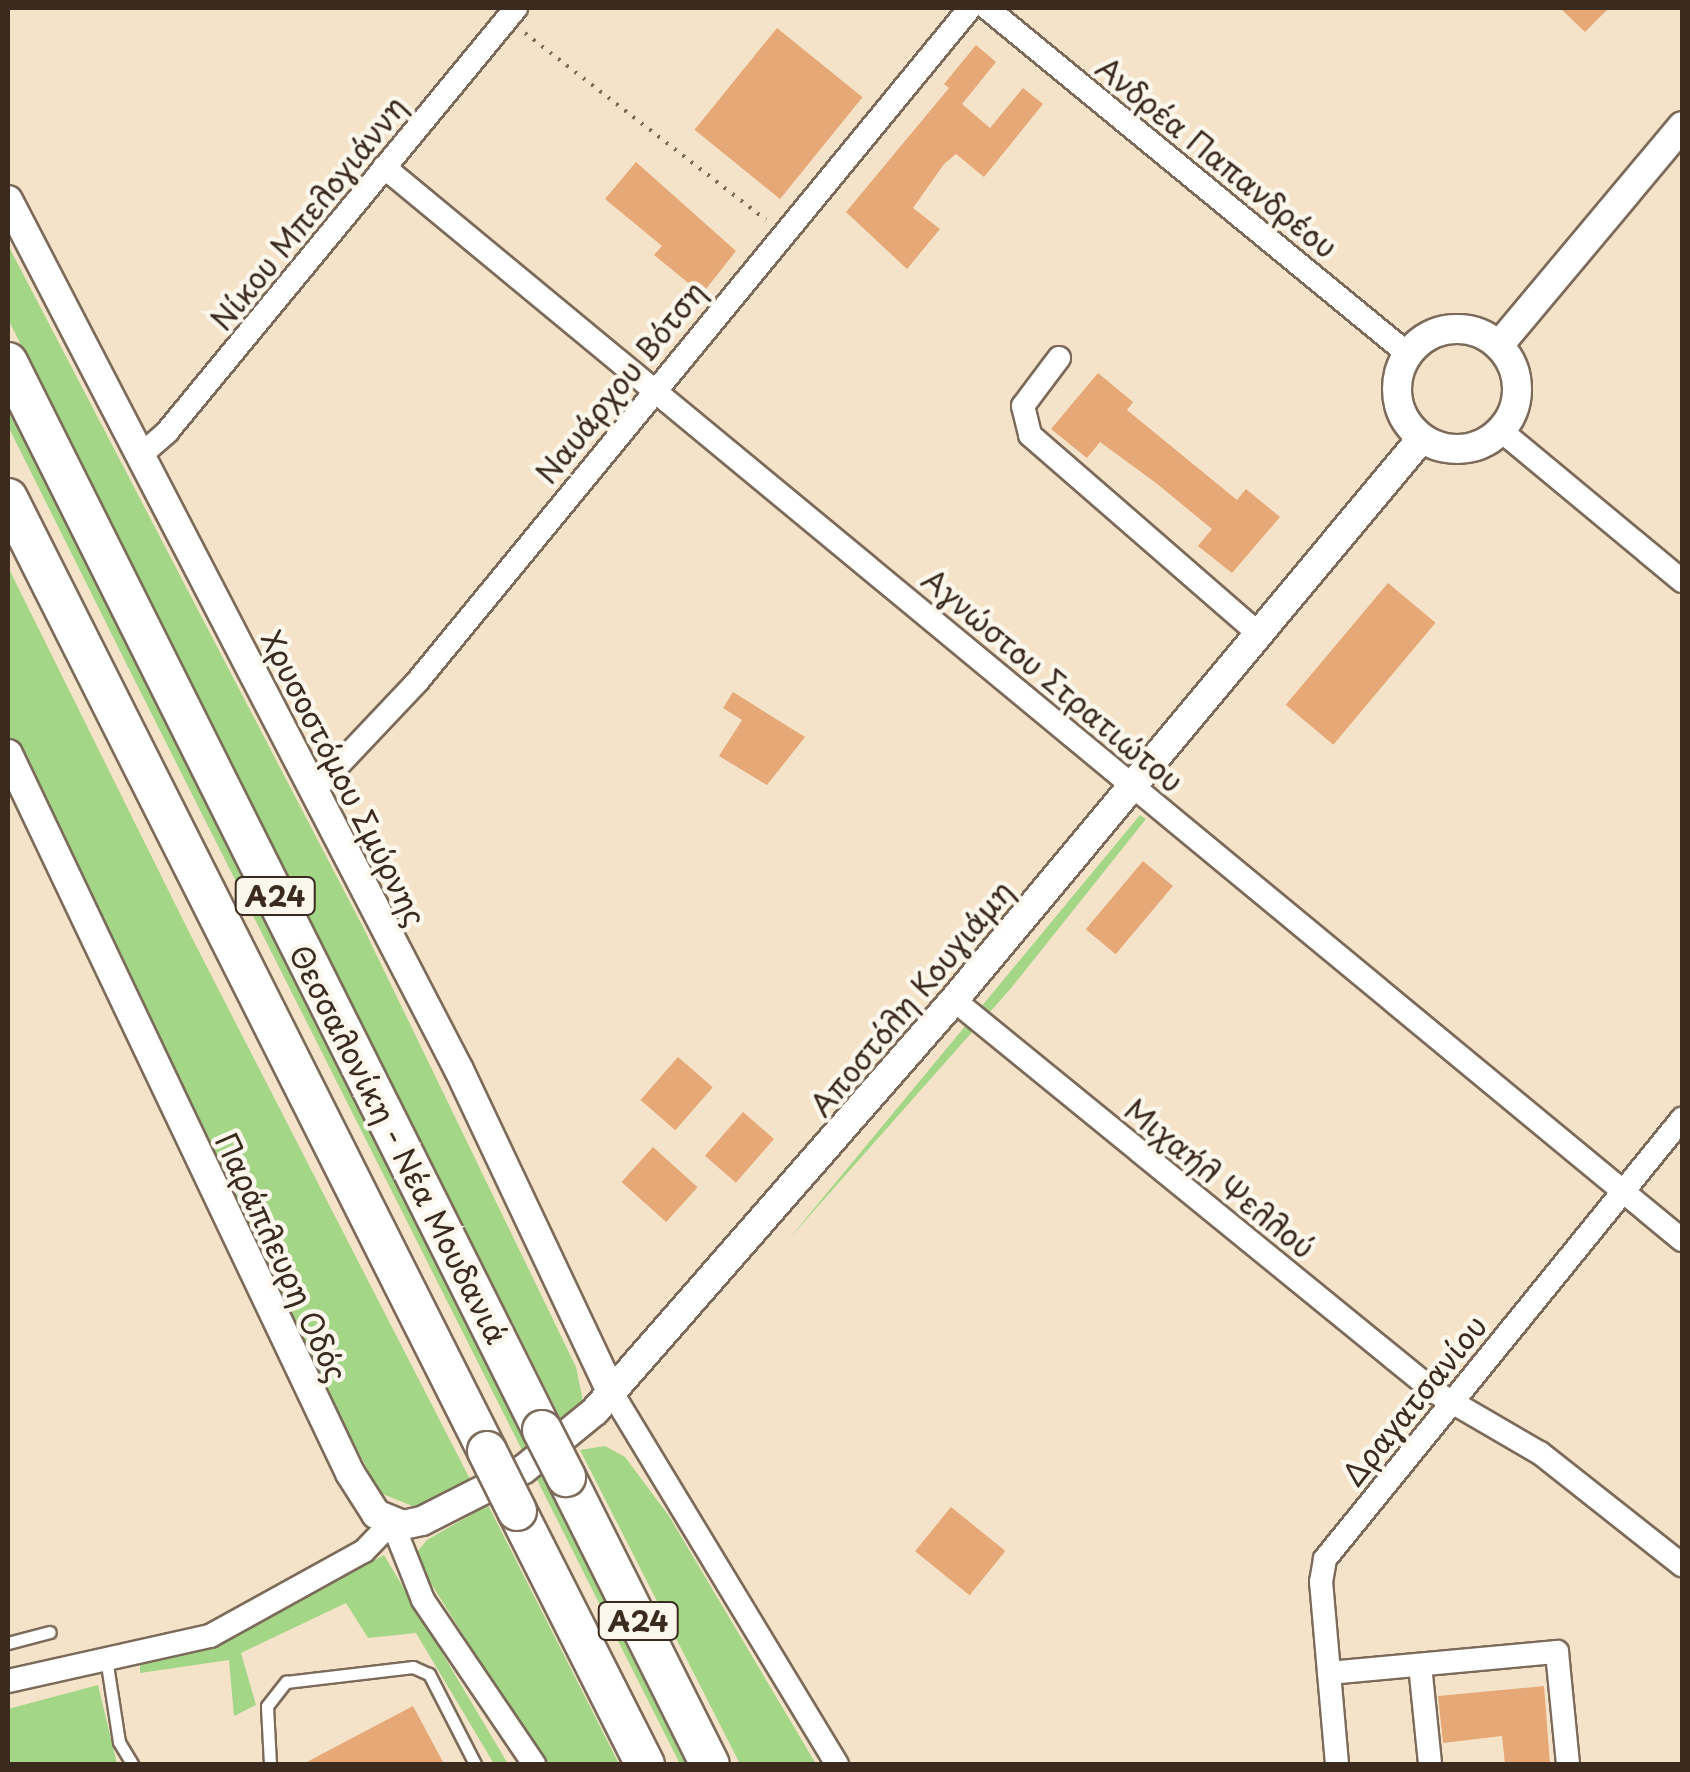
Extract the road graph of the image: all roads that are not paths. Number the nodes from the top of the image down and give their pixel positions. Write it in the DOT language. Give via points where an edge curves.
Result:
graph roads {
  1 [pos="970,8"];
  2 [pos="988,8"];
  3 [pos="511,13"];
  4 [pos="1682,126"];
  5 [pos="384,167"];
  6 [pos="8,200"];
  7 [pos="1500,344"];
  8 [pos="1408,354"];
  9 [pos="1059,358"];
  10 [pos="8,362"];
  11 [pos="652,388"];
  12 [pos="1499,429"];
  13 [pos="1421,438"];
  14 [pos="142,454"];
  15 [pos="8,498"];
  16 [pos="1682,581"];
  17 [pos="1259,634"];
  18 [pos="8,754"];
  19 [pos="1132,785"];
  20 [pos="314,790"];
  21 [pos="954,1000"];
  22 [pos="1682,1119"];
  23 [pos="1624,1192"];
  24 [pos="1682,1240"];
  25 [pos="651,1347"];
  26 [pos="597,1352"];
  27 [pos="611,1391"];
  28 [pos="1450,1402"];
  29 [pos="392,1522"];
  30 [pos="1682,1565"];
  31 [pos="50,1632"];
  32 [pos="8,1644"];
  33 [pos="106,1658"];
  34 [pos="1420,1665"];
  35 [pos="1329,1672"];
  36 [pos="8,1681"];
  37 [pos="132,1764"];
  38 [pos="270,1764"];
  39 [pos="475,1764"];
  40 [pos="534,1764"];
  41 [pos="645,1764"];
  42 [pos="710,1764"];
  43 [pos="837,1764"];
  44 [pos="1338,1764"];
  45 [pos="1430,1764"];
  46 [pos="1568,1764"];
  1 -- 11 [label="street, Ναυάρχου Βότση"];
  2 -- 8 [label="street, Ανδρέα Παπανδρέου"];
  3 -- 5 [label="street, Νίκου Μπελογιάννη"];
  4 -- 7 [label="street"];
  5 -- 11 [label="street, Αγνώστου Στρατιώτου"];
  5 -- 14 [label="street, Νίκου Μπελογιάννη"];
  6 -- 14 [label="street, Χρυσοστόμου Σμύρνης"];
  7 -- 8 [label="street" via="1461,328 1438,333"];
  7 -- 12 [label="street" via="1518,378 1514,405"];
  8 -- 13 [label="street" via="1398,376 1398,406"];
  9 -- 17 [label="street" via="1023,406 1030,435"];
  10 -- 42 [label="highway, Θεσσαλονίκη - Νέα Μουδανιά / Α24, bridge"];
  11 -- 19 [label="street, Αγνώστου Στρατιώτου"];
  11 -- 20 [label="street, Ναυάρχου Βότση" via="417,682"];
  12 -- 13 [label="street" via="1467,448"];
  12 -- 16 [label="street"];
  13 -- 17 [label="street, Αποστόλη Κουγιάμη"];
  14 -- 20 [label="street, Χρυσοστόμου Σμύρνης"];
  15 -- 41 [label="highway, Θεσσαλονίκη - Νέα Μουδανιά / Α24, bridge"];
  17 -- 19 [label="street, Αποστόλη Κουγιάμη"];
  18 -- 29 [label="street, Παράπλευρη Οδός" via="350,1473 376,1514"];
  19 -- 21 [label="street, Αποστόλη Κουγιάμη"];
  19 -- 23 [label="street, Αγνώστου Στρατιώτου"];
  20 -- 26 [label="street, Χρυσοστόμου Σμύρνης"];
  21 -- 25 [label="street, Αποστόλη Κουγιάμη"];
  21 -- 28 [label="street, Μιχαήλ Ψελλού"];
  22 -- 23 [label="street, Δραγατσανίου"];
  23 -- 24 [label="street, Αγνώστου Στρατιώτου"];
  23 -- 28 [label="street, Δραγατσανίου"];
  25 -- 26 [label="street"];
  25 -- 27 [label="street, Αποστόλη Κουγιάμη"];
  26 -- 27 [label="street, Χρυσοστόμου Σμύρνης"];
  27 -- 29 [label="street, Αποστόλη Κουγιάμη" via="524,1469 422,1521"];
  27 -- 43 [label="street"];
  28 -- 30 [label="street, Μιχαήλ Ψελλού" via="1540,1452"];
  28 -- 35 [label="street, Δραγατσανίου" via="1326,1559 1321,1582"];
  29 -- 33 [label="street" via="364,1551 239,1624"];
  29 -- 40 [label="street, Παράπλευρη Οδός" via="423,1600"];
  31 -- 32 [label="lane"];
  33 -- 36 [label="street"];
  33 -- 37 [label="lane" via="119,1742"];
  34 -- 35 [label="street"];
  34 -- 45 [label="street"];
  34 -- 46 [label="street" via="1557,1652"];
  35 -- 44 [label="street, Δραγατσανίου"];
  38 -- 39 [label="lane" via="267,1706 286,1682 413,1666 429,1674"];
}
